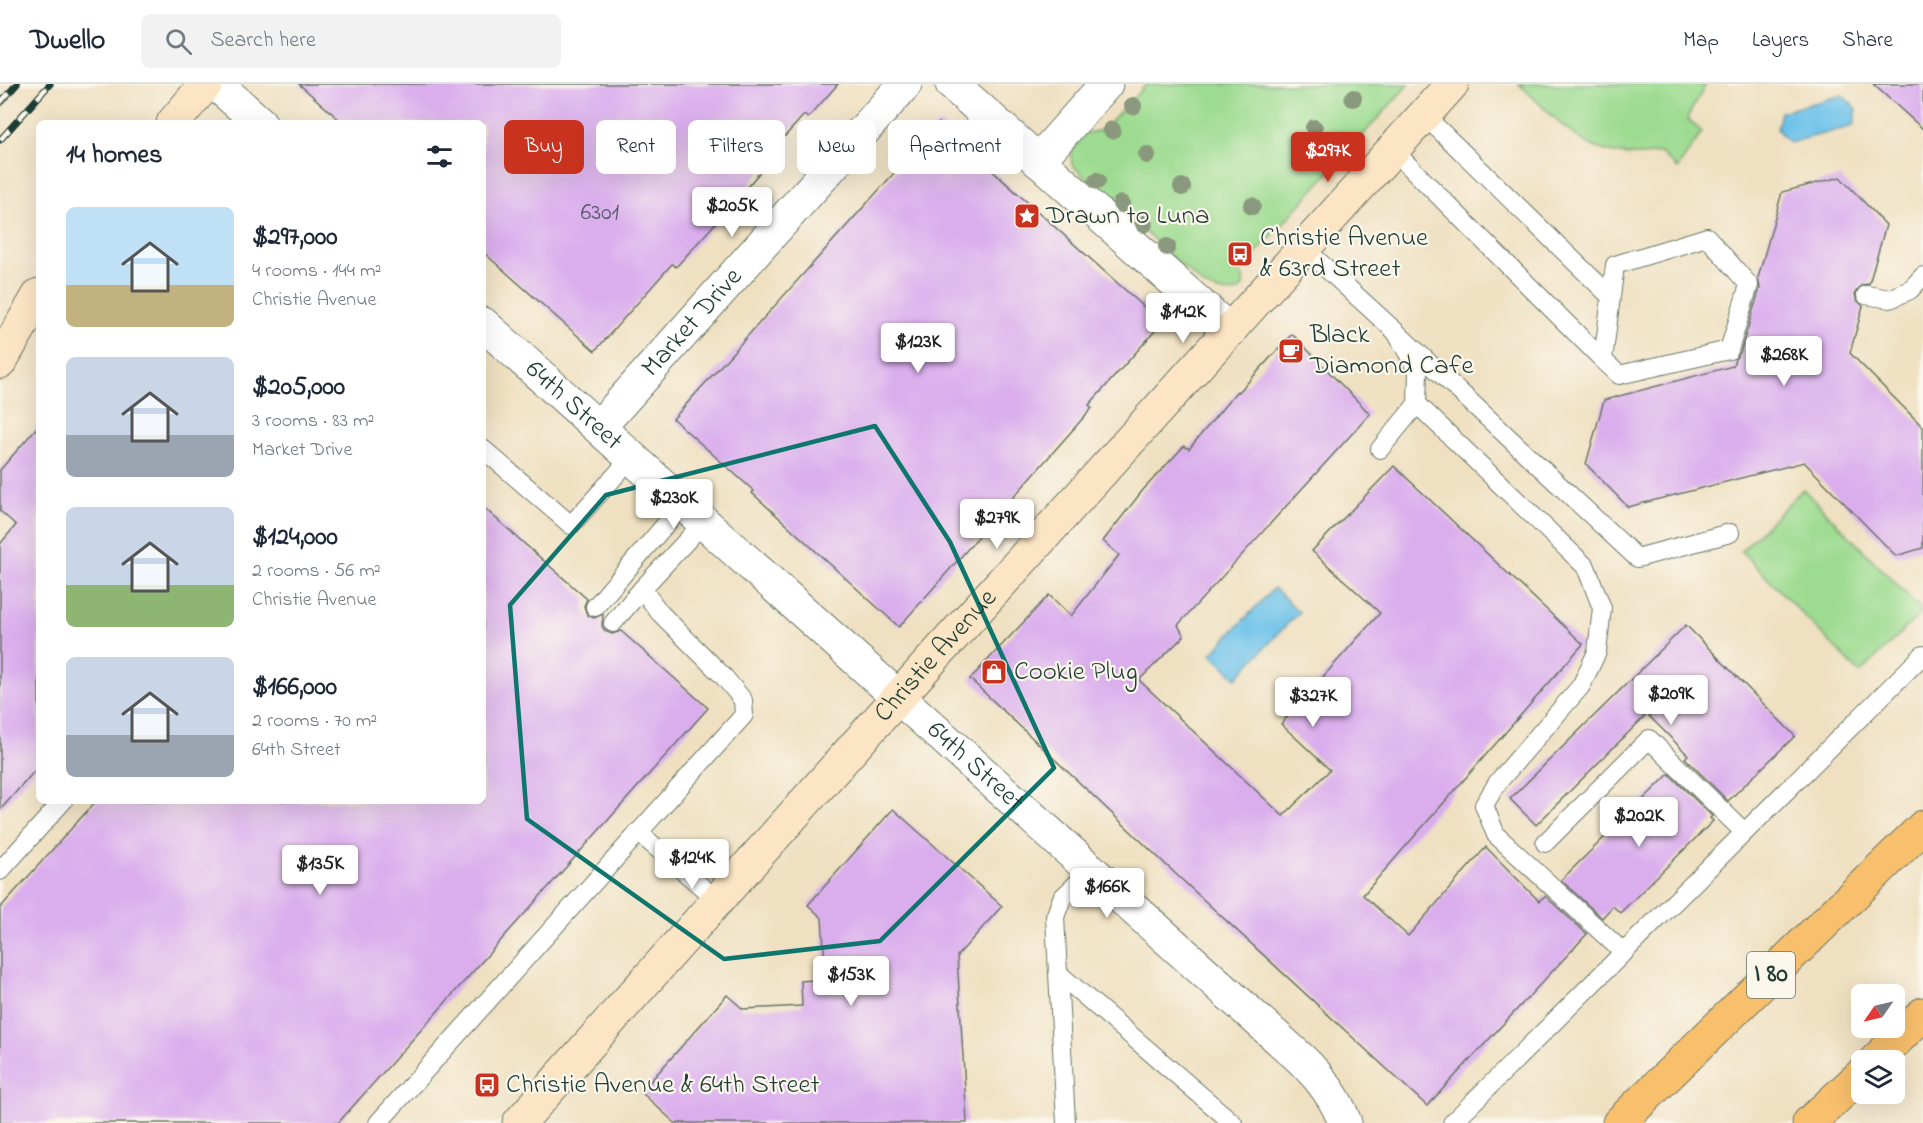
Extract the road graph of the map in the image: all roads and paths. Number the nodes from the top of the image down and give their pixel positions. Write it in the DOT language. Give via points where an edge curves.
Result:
graph roads {
  1 [pos="206,84"];
  2 [pos="216,84"];
  3 [pos="905,84"];
  4 [pos="952,84"];
  5 [pos="1106,84"];
  6 [pos="1452,84"];
  7 [pos="1424,115"];
  8 [pos="176,120"];
  9 [pos="257,120"];
  10 [pos="1393,150"];
  11 [pos="1038,161"];
  12 [pos="1304,248"];
  13 [pos="1923,276"];
  14 [pos="1866,295"];
  15 [pos="1610,296"];
  16 [pos="36,300"];
  17 [pos="1230,331"];
  18 [pos="1396,332"];
  19 [pos="486,333"];
  20 [pos="1603,360"];
  21 [pos="0,362"];
  22 [pos="1417,404"];
  23 [pos="598,427"];
  24 [pos="1380,449"];
  25 [pos="486,452"];
  26 [pos="632,457"];
  27 [pos="694,513"];
  28 [pos="1730,533"];
  29 [pos="642,589"];
  30 [pos="596,607"];
  31 [pos="613,623"];
  32 [pos="1923,655"];
  33 [pos="899,697"];
  34 [pos="60,804"];
  35 [pos="1923,827"];
  36 [pos="638,832"];
  37 [pos="1744,832"];
  38 [pos="1545,843"];
  39 [pos="0,870"];
  40 [pos="1091,870"];
  41 [pos="717,900"];
  42 [pos="1624,953"];
  43 [pos="1058,973"];
  44 [pos="1923,1014"];
  45 [pos="1923,1028"];
  46 [pos="1887,1050"];
  47 [pos="1891,1050"];
  48 [pos="1851,1084"];
  49 [pos="378,1123"];
  50 [pos="519,1123"];
  51 [pos="1066,1123"];
  52 [pos="1233,1123"];
  53 [pos="1345,1123"];
  54 [pos="1452,1123"];
  55 [pos="1619,1123"];
  56 [pos="1809,1123"];
  1 -- 8 [label="street"];
  2 -- 9 [label="street"];
  3 -- 23 [label="street, Market Drive"];
  4 -- 11 [label="street"];
  5 -- 11 [label="street"];
  6 -- 7 [label="street, Christie Avenue"];
  7 -- 10 [label="street, Christie Avenue"];
  7 -- 15 [label="lane"];
  10 -- 12 [label="street, Christie Avenue"];
  10 -- 20 [label="lane"];
  11 -- 17 [label="street"];
  12 -- 17 [label="street, Christie Avenue"];
  12 -- 18 [label="lane"];
  13 -- 14 [label="lane" via="1910,290 1890,299"];
  15 -- 20 [label="lane"];
  15 -- 20 [label="lane" via="1615,265 1707,237 1753,285 1729,350 1619,375"];
  16 -- 21 [label="street"];
  17 -- 33 [label="street, Christie Avenue"];
  18 -- 22 [label="lane" via="1418,371"];
  18 -- 28 [label="lane" via="1637,558"];
  19 -- 23 [label="street, 64th Street"];
  22 -- 24 [label="lane"];
  22 -- 42 [label="lane" via="1586,567 1602,608 1597,652 1581,686 1498,782 1484,806 1496,835"];
  23 -- 26 [label="street, 64th Street"];
  25 -- 26 [label="lane" via="571,525"];
  26 -- 27 [label="street, 64th Street"];
  27 -- 29 [label="lane"];
  27 -- 30 [label="lane"];
  27 -- 33 [label="street, 64th Street"];
  29 -- 31 [label="lane"];
  29 -- 36 [label="lane" via="743,700 744,715"];
  32 -- 37 [label="lane"];
  33 -- 40 [label="street, 64th Street"];
  33 -- 41 [label="street, Christie Avenue"];
  34 -- 39 [label="lane"];
  35 -- 55 [label="highway, I 80"];
  36 -- 41 [label="lane"];
  36 -- 49 [label="lane"];
  37 -- 38 [label="lane" via="1649,740"];
  37 -- 42 [label="lane"];
  40 -- 43 [label="lane" via="1062,898 1055,917"];
  40 -- 53 [label="street, 64th Street" via="1314,1072 1336,1102"];
  41 -- 50 [label="street, Christie Avenue"];
  42 -- 54 [label="lane"];
  43 -- 51 [label="lane"];
  43 -- 52 [label="lane"];
  44 -- 46 [label="highway"];
  45 -- 47 [label="highway"];
  48 -- 56 [label="highway"];
}
